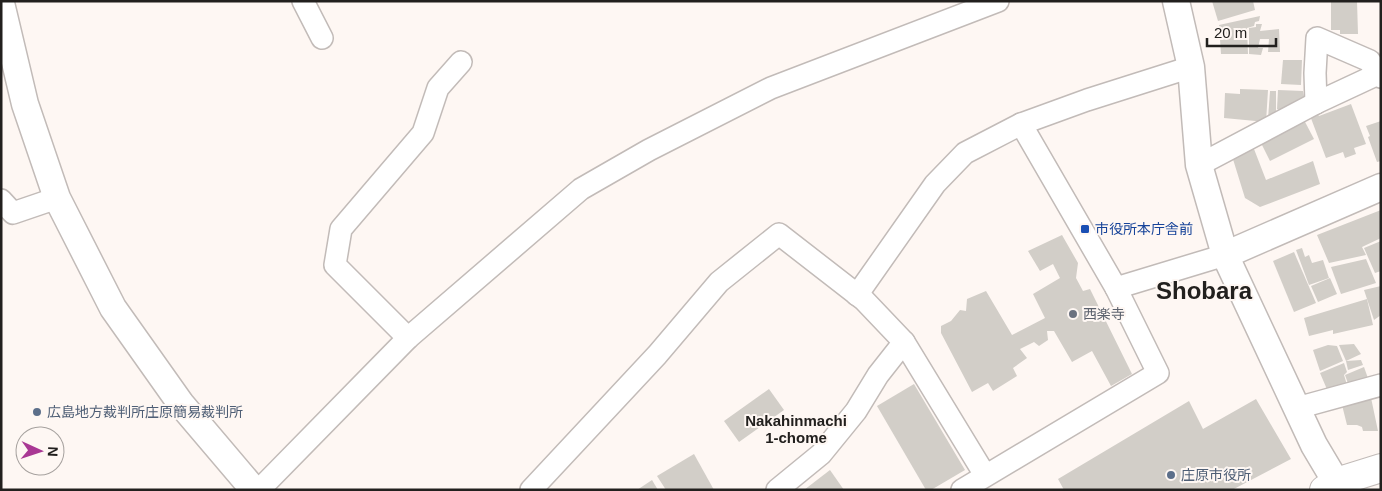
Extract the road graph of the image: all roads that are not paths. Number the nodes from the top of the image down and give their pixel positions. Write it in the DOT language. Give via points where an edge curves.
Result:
graph roads {
  1 [pos="302,1"];
  2 [pos="997,1"];
  3 [pos="1176,1"];
  4 [pos="1,3"];
  5 [pos="322,38"];
  6 [pos="461,62"];
  7 [pos="1191,67"];
  8 [pos="1379,76"];
  9 [pos="1316,103"];
  10 [pos="1021,124"];
  11 [pos="1200,165"];
  12 [pos="1381,187"];
  13 [pos="57,198"];
  14 [pos="1,200"];
  15 [pos="1225,255"];
  16 [pos="1116,288"];
  17 [pos="857,296"];
  18 [pos="408,338"];
  19 [pos="904,342"];
  20 [pos="1381,385"];
  21 [pos="1297,408"];
  22 [pos="1381,468"];
  23 [pos="985,475"];
  24 [pos="1334,487"];
  25 [pos="254,490"];
  26 [pos="260,490"];
  27 [pos="531,490"];
  28 [pos="777,490"];
  29 [pos="962,490"];
  1 -- 5 [label="street"];
  2 -- 18 [label="street" via="771,88 580,189"];
  3 -- 7 [label="street"];
  4 -- 13 [label="street" via="25,104"];
  6 -- 18 [label="street" via="438,88 423,133 341,229 335,265"];
  7 -- 10 [label="street"];
  7 -- 11 [label="street"];
  8 -- 9 [label="street"];
  8 -- 9 [label="street" via="1370,61 1318,38 1314,73"];
  9 -- 11 [label="street"];
  10 -- 16 [label="street"];
  10 -- 17 [label="street" via="965,153 935,184"];
  11 -- 15 [label="street"];
  12 -- 15 [label="street"];
  13 -- 14 [label="street" via="13,213"];
  13 -- 25 [label="street" via="113,308 181,404"];
  15 -- 16 [label="street"];
  15 -- 21 [label="street"];
  16 -- 23 [label="street" via="1158,373"];
  17 -- 19 [label="street"];
  17 -- 27 [label="street" via="779,234 718,282 657,356"];
  18 -- 26 [label="street"];
  19 -- 23 [label="street"];
  19 -- 28 [label="street" via="856,411 821,454"];
  20 -- 21 [label="street"];
  21 -- 24 [label="street"];
  22 -- 24 [label="main road"];
  23 -- 29 [label="street"];
}
